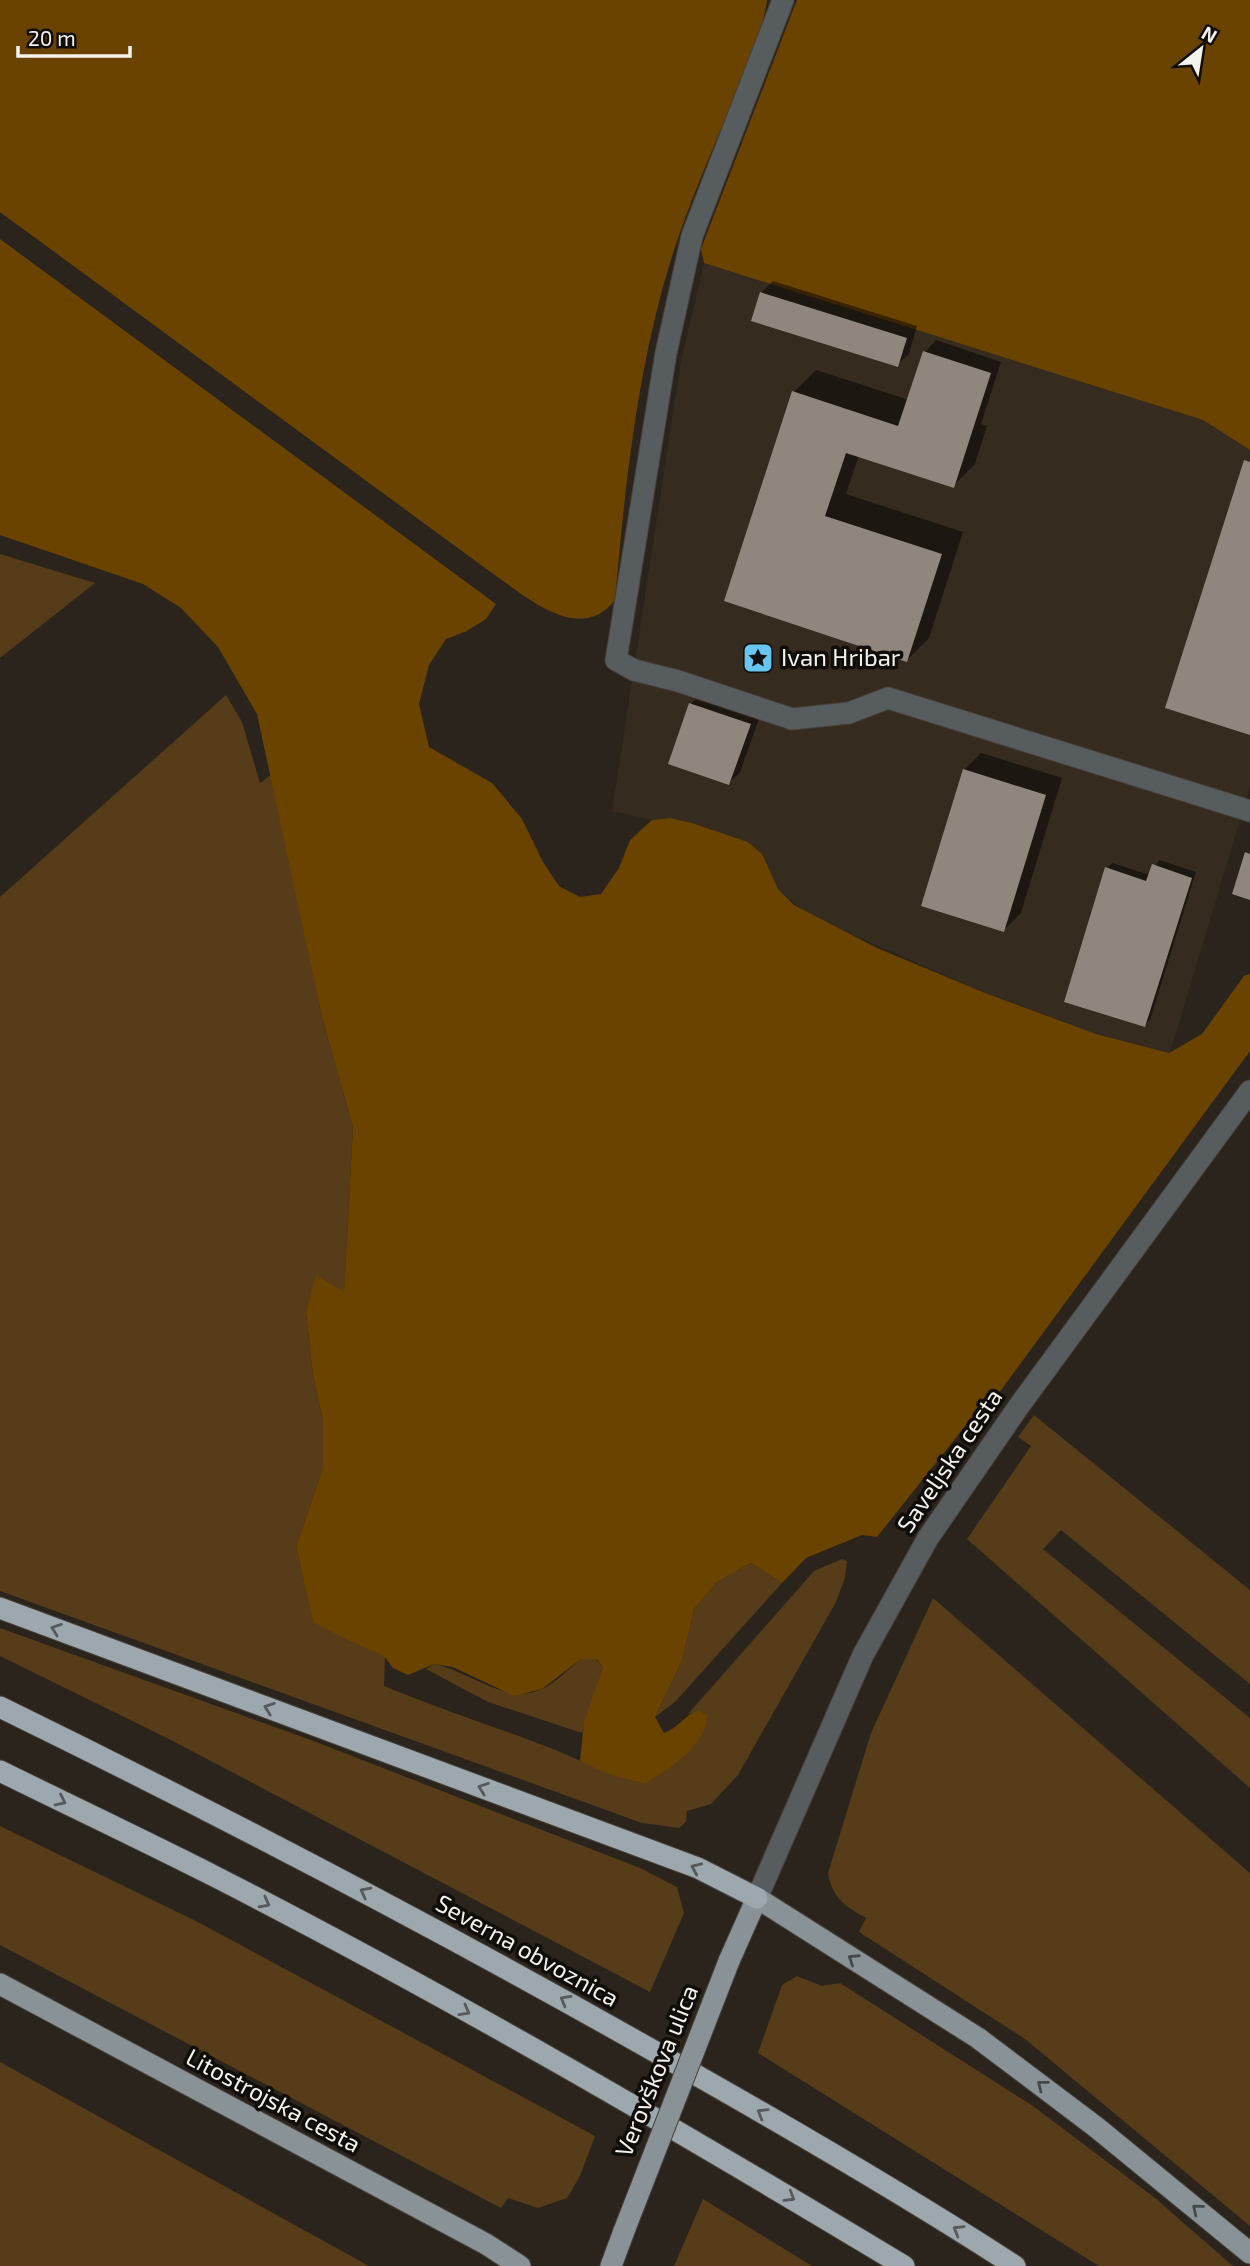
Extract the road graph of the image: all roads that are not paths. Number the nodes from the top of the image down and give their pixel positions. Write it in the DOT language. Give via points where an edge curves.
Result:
graph roads {
  1 [pos="783,0"];
  2 [pos="1250,811"];
  3 [pos="1250,1091"];
  4 [pos="0,1608"];
  5 [pos="0,1707"];
  6 [pos="0,1771"];
  7 [pos="757,1898"];
  8 [pos="0,1984"];
  9 [pos="1250,2253"];
  10 [pos="520,2266"];
  11 [pos="611,2266"];
  12 [pos="904,2266"];
  13 [pos="1015,2266"];
  1 -- 2 [label="street" via="692,236 666,353 616,660 634,670 792,719 849,713 888,698"];
  3 -- 7 [label="street, Saveljska cesta" via="1018,1406 928,1538 863,1655"];
  7 -- 4 [label="highway, one-way" via="698,1868"];
  13 -- 5 [label="highway, Severna obvoznica, one-way" via="751,2106 549,1991 215,1812"];
  6 -- 12 [label="highway, one-way" via="214,1876 410,1981 726,2159"];
  9 -- 7 [label="main road, one-way" via="978,2038"];
  7 -- 11 [label="main road, Verovškova ulica, bridge"];
  8 -- 10 [label="main road, Litostrojska cesta"];
}
